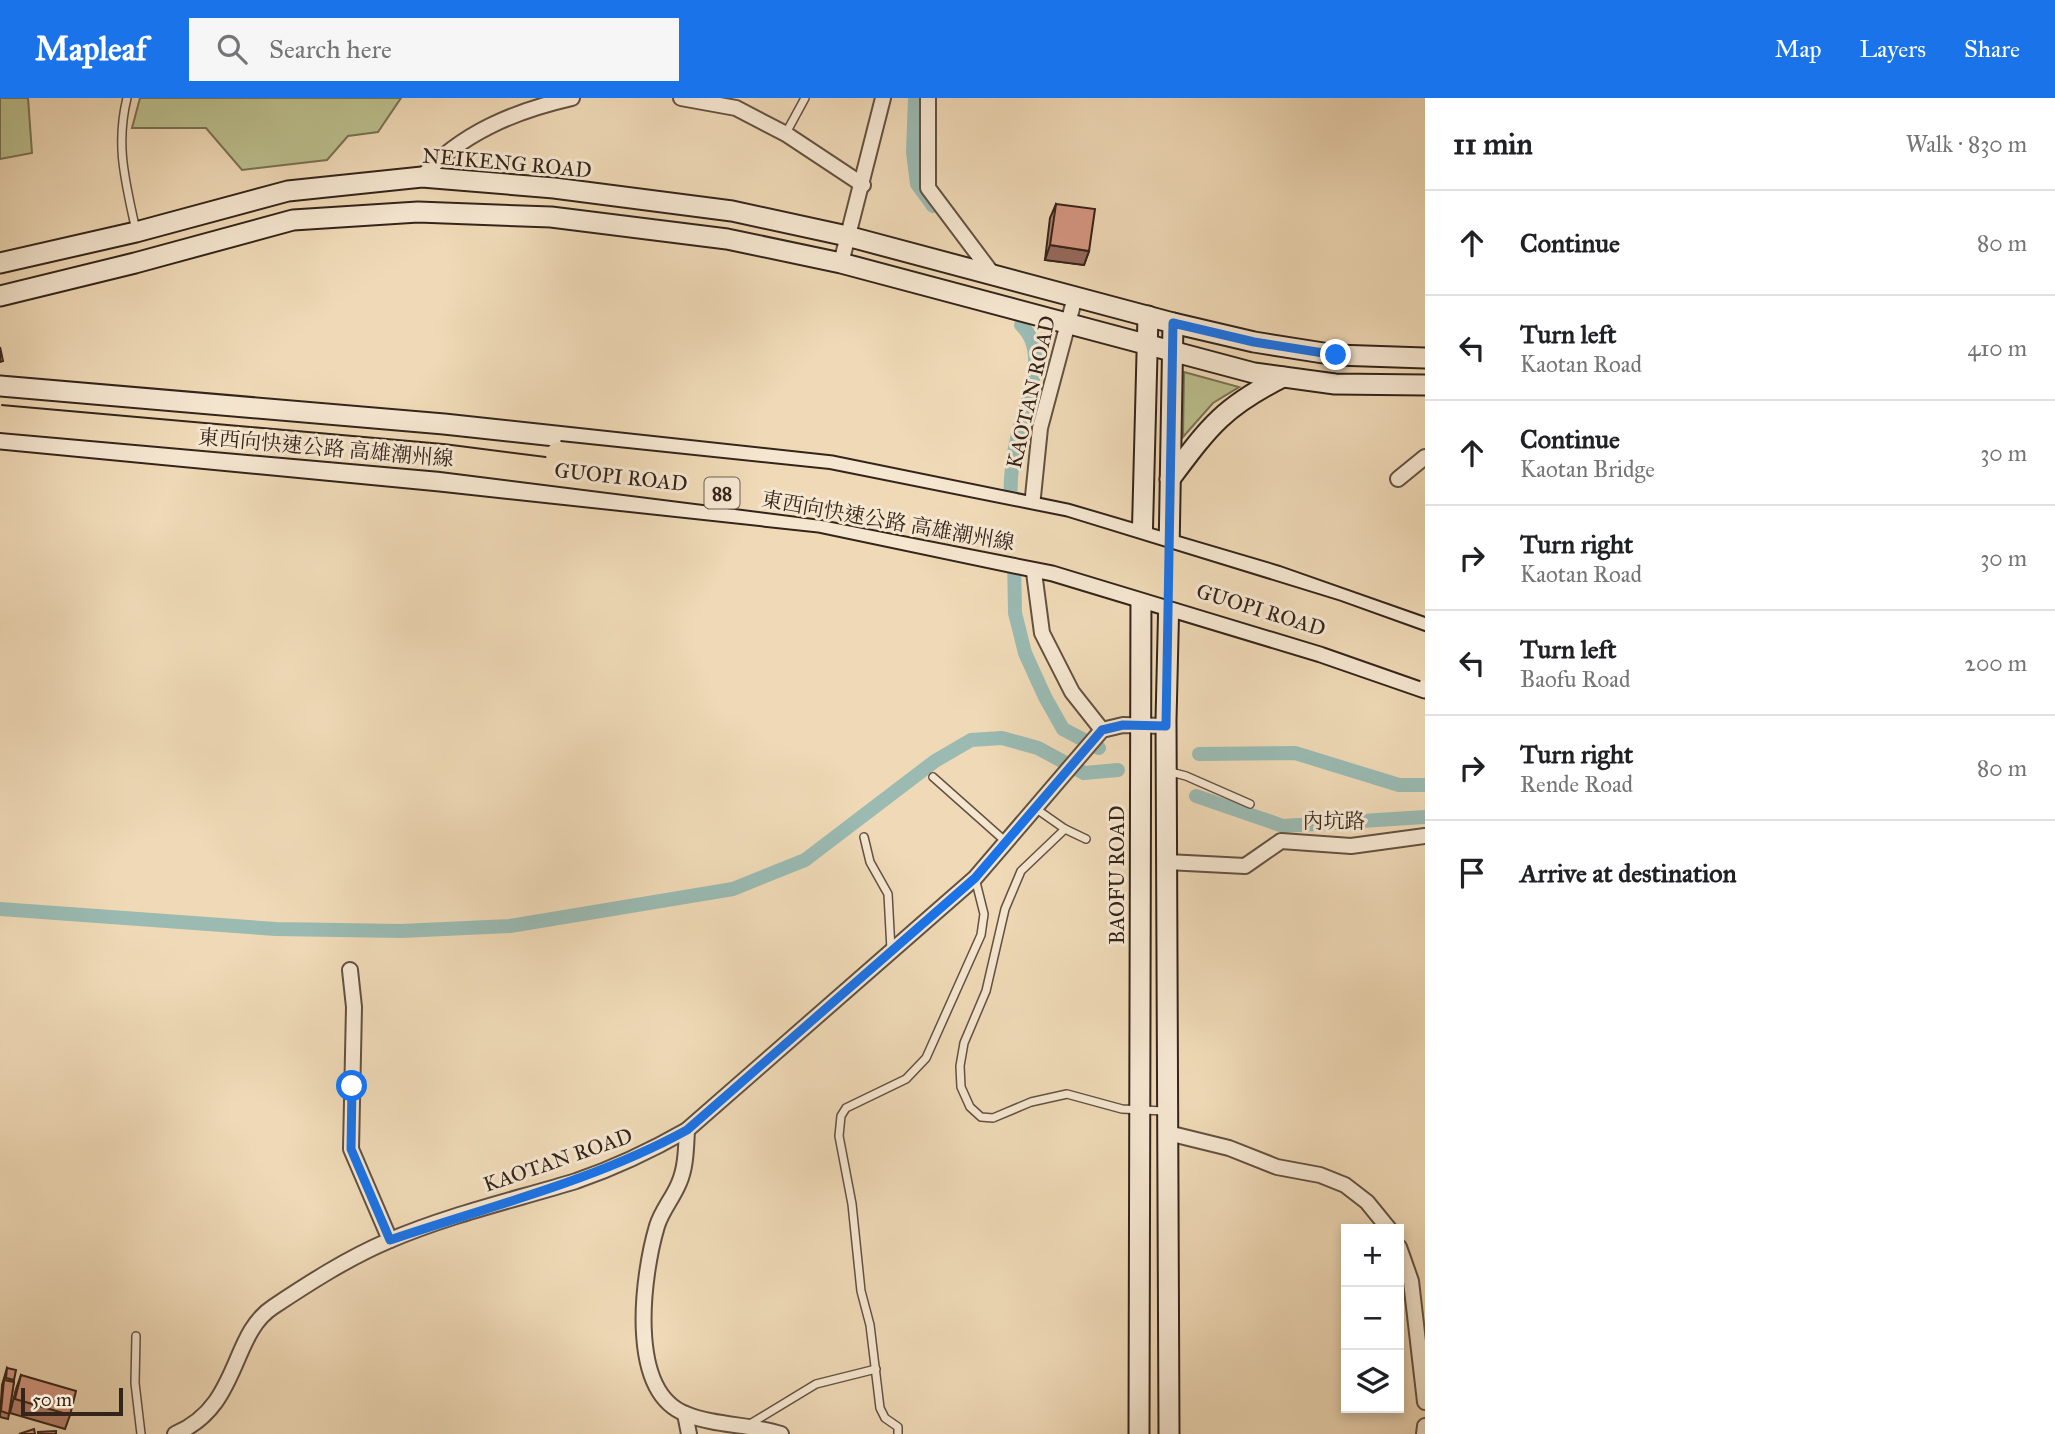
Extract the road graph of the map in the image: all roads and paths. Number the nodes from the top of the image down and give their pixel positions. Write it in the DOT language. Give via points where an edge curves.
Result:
graph roads {
  1 [pos="127,98"];
  2 [pos="572,98"];
  3 [pos="681,98"];
  4 [pos="805,98"];
  5 [pos="883,98"];
  6 [pos="928,98"];
  7 [pos="786,134"];
  8 [pos="422,177"];
  9 [pos="863,185"];
  10 [pos="136,232"];
  11 [pos="848,236"];
  12 [pos="0,263"];
  13 [pos="841,263"];
  14 [pos="994,276"];
  15 [pos="0,296"];
  16 [pos="1075,297"];
  17 [pos="1148,316"];
  18 [pos="1173,323"];
  19 [pos="1067,325"];
  20 [pos="1147,346"];
  21 [pos="1172,353"];
  22 [pos="1425,358"];
  23 [pos="1283,377"];
  24 [pos="1425,385"];
  25 [pos="0,386"];
  26 [pos="0,401"];
  27 [pos="0,419"];
  28 [pos="0,439"];
  29 [pos="1425,457"];
  30 [pos="1170,479"];
  31 [pos="1398,479"];
  32 [pos="1026,506"];
  33 [pos="1142,536"];
  34 [pos="1169,543"];
  35 [pos="1029,566"];
  36 [pos="1141,597"];
  37 [pos="1169,606"];
  38 [pos="1425,628"];
  39 [pos="1425,646"];
  40 [pos="1425,668"];
  41 [pos="1425,688"];
  42 [pos="1140,725"];
  43 [pos="1166,726"];
  44 [pos="1099,733"];
  45 [pos="1166,771"];
  46 [pos="933,777"];
  47 [pos="1250,804"];
  48 [pos="1034,807"];
  49 [pos="1065,829"];
  50 [pos="1425,836"];
  51 [pos="864,837"];
  52 [pos="1086,839"];
  53 [pos="1005,841"];
  54 [pos="1167,862"];
  55 [pos="975,878"];
  56 [pos="891,951"];
  57 [pos="350,970"];
  58 [pos="1140,1111"];
  59 [pos="1168,1111"];
  60 [pos="687,1130"];
  61 [pos="1168,1133"];
  62 [pos="1385,1224"];
  63 [pos="390,1240"];
  64 [pos="1404,1261"];
  65 [pos="1411,1281"];
  66 [pos="1425,1287"];
  67 [pos="136,1336"];
  68 [pos="876,1369"];
  69 [pos="1425,1402"];
  70 [pos="685,1414"];
  71 [pos="748,1426"];
  72 [pos="1425,1426"];
  73 [pos="141,1434"];
  74 [pos="176,1434"];
  75 [pos="688,1434"];
  76 [pos="781,1434"];
  77 [pos="898,1434"];
  78 [pos="1139,1434"];
  79 [pos="1169,1434"];
  80 [pos="1424,1434"];
  1 -- 10 [label="lane" via="120,125 120,153"];
  2 -- 8 [label="street" via="503,120 461,140"];
  3 -- 7 [label="street" via="736,108"];
  4 -- 7 [label="lane"];
  5 -- 9 [label="street"];
  6 -- 14 [label="street" via="928,188"];
  7 -- 9 [label="street"];
  8 -- 10 [label="street, NEIKENG ROAD" via="288,191"];
  8 -- 11 [label="street, NEIKENG ROAD" via="732,211"];
  9 -- 11 [label="street"];
  10 -- 12 [label="street, NEIKENG ROAD"];
  11 -- 13 [label="street"];
  11 -- 14 [label="street, NEIKENG ROAD"];
  13 -- 15 [label="street" via="727,239 575,220 418,212 293,219"];
  13 -- 19 [label="street"];
  14 -- 16 [label="street, NEIKENG ROAD"];
  16 -- 17 [label="street, NEIKENG ROAD"];
  16 -- 19 [label="street, KAOTAN ROAD"];
  17 -- 18 [label="street, NEIKENG ROAD"];
  17 -- 20 [label="street, BAOFU ROAD"];
  18 -- 21 [label="street"];
  18 -- 22 [label="street, NEIKENG ROAD" via="1336,355"];
  19 -- 20 [label="street"];
  19 -- 32 [label="street, KAOTAN ROAD" via="1040,428"];
  20 -- 21 [label="street"];
  20 -- 33 [label="street, BAOFU ROAD"];
  21 -- 23 [label="street"];
  21 -- 30 [label="street"];
  23 -- 24 [label="street" via="1335,384"];
  23 -- 30 [label="street" via="1234,404 1210,425"];
  25 -- 32 [label="street, GUOPI ROAD" via="444,424 832,466"];
  26 -- 39 [label="highway, 東西向快速公路 高雄潮州線 / 88, bridge" via="828,484 1063,530"];
  27 -- 40 [label="highway, 東西向快速公路 高雄潮州線 / 88, bridge" via="442,458 823,506 1058,552"];
  28 -- 35 [label="street, GUOPI ROAD" via="819,522"];
  29 -- 31 [label="street"];
  30 -- 34 [label="street"];
  32 -- 33 [label="street, GUOPI ROAD"];
  32 -- 35 [label="street, KAOTAN ROAD"];
  33 -- 34 [label="street, GUOPI ROAD"];
  33 -- 36 [label="street, BAOFU ROAD"];
  34 -- 37 [label="street"];
  34 -- 38 [label="street, GUOPI ROAD"];
  35 -- 36 [label="street, GUOPI ROAD"];
  35 -- 44 [label="street, KAOTAN ROAD" via="1042,633"];
  36 -- 37 [label="street, GUOPI ROAD"];
  36 -- 42 [label="street, BAOFU ROAD"];
  37 -- 41 [label="street, GUOPI ROAD"];
  37 -- 43 [label="street"];
  42 -- 43 [label="street"];
  42 -- 44 [label="street"];
  42 -- 58 [label="street, BAOFU ROAD"];
  43 -- 45 [label="street"];
  44 -- 48 [label="street, KAOTAN ROAD"];
  45 -- 47 [label="lane"];
  45 -- 54 [label="street"];
  46 -- 53 [label="lane"];
  48 -- 49 [label="lane"];
  48 -- 53 [label="street, KAOTAN ROAD"];
  49 -- 52 [label="lane"];
  49 -- 58 [label="lane" via="1030,859 1005,909 986,991 964,1043 961,1087 970,1107 981,1117 993,1118 1067,1094"];
  50 -- 54 [label="street, 內坑路" via="1351,846 1281,841 1245,866"];
  51 -- 56 [label="lane" via="870,862 888,894"];
  53 -- 55 [label="street, KAOTAN ROAD"];
  54 -- 59 [label="street"];
  55 -- 56 [label="street, KAOTAN ROAD"];
  55 -- 68 [label="lane" via="984,914 981,935 926,1058 906,1079 846,1108 841,1116 839,1136"];
  56 -- 60 [label="street, KAOTAN ROAD"];
  57 -- 63 [label="street" via="354,1007 351,1149"];
  58 -- 59 [label="lane"];
  58 -- 78 [label="street, BAOFU ROAD"];
  59 -- 61 [label="street"];
  60 -- 63 [label="street, KAOTAN ROAD" via="650,1151 579,1180"];
  60 -- 70 [label="street" via="679,1183 662,1212 650,1254 643,1335 659,1390"];
  61 -- 62 [label="street" via="1345,1185"];
  61 -- 79 [label="street"];
  63 -- 74 [label="street, KAOTAN ROAD" via="270,1308 254,1325 229,1383 212,1407 190,1428"];
  64 -- 65 [label="street"];
  65 -- 66 [label="street"];
  65 -- 69 [label="street"];
  67 -- 73 [label="lane"];
  68 -- 71 [label="lane" via="817,1384"];
  68 -- 77 [label="lane" via="880,1408 898,1427"];
  70 -- 71 [label="street"];
  70 -- 75 [label="street"];
  71 -- 76 [label="street"];
  72 -- 80 [label="street"];
}
